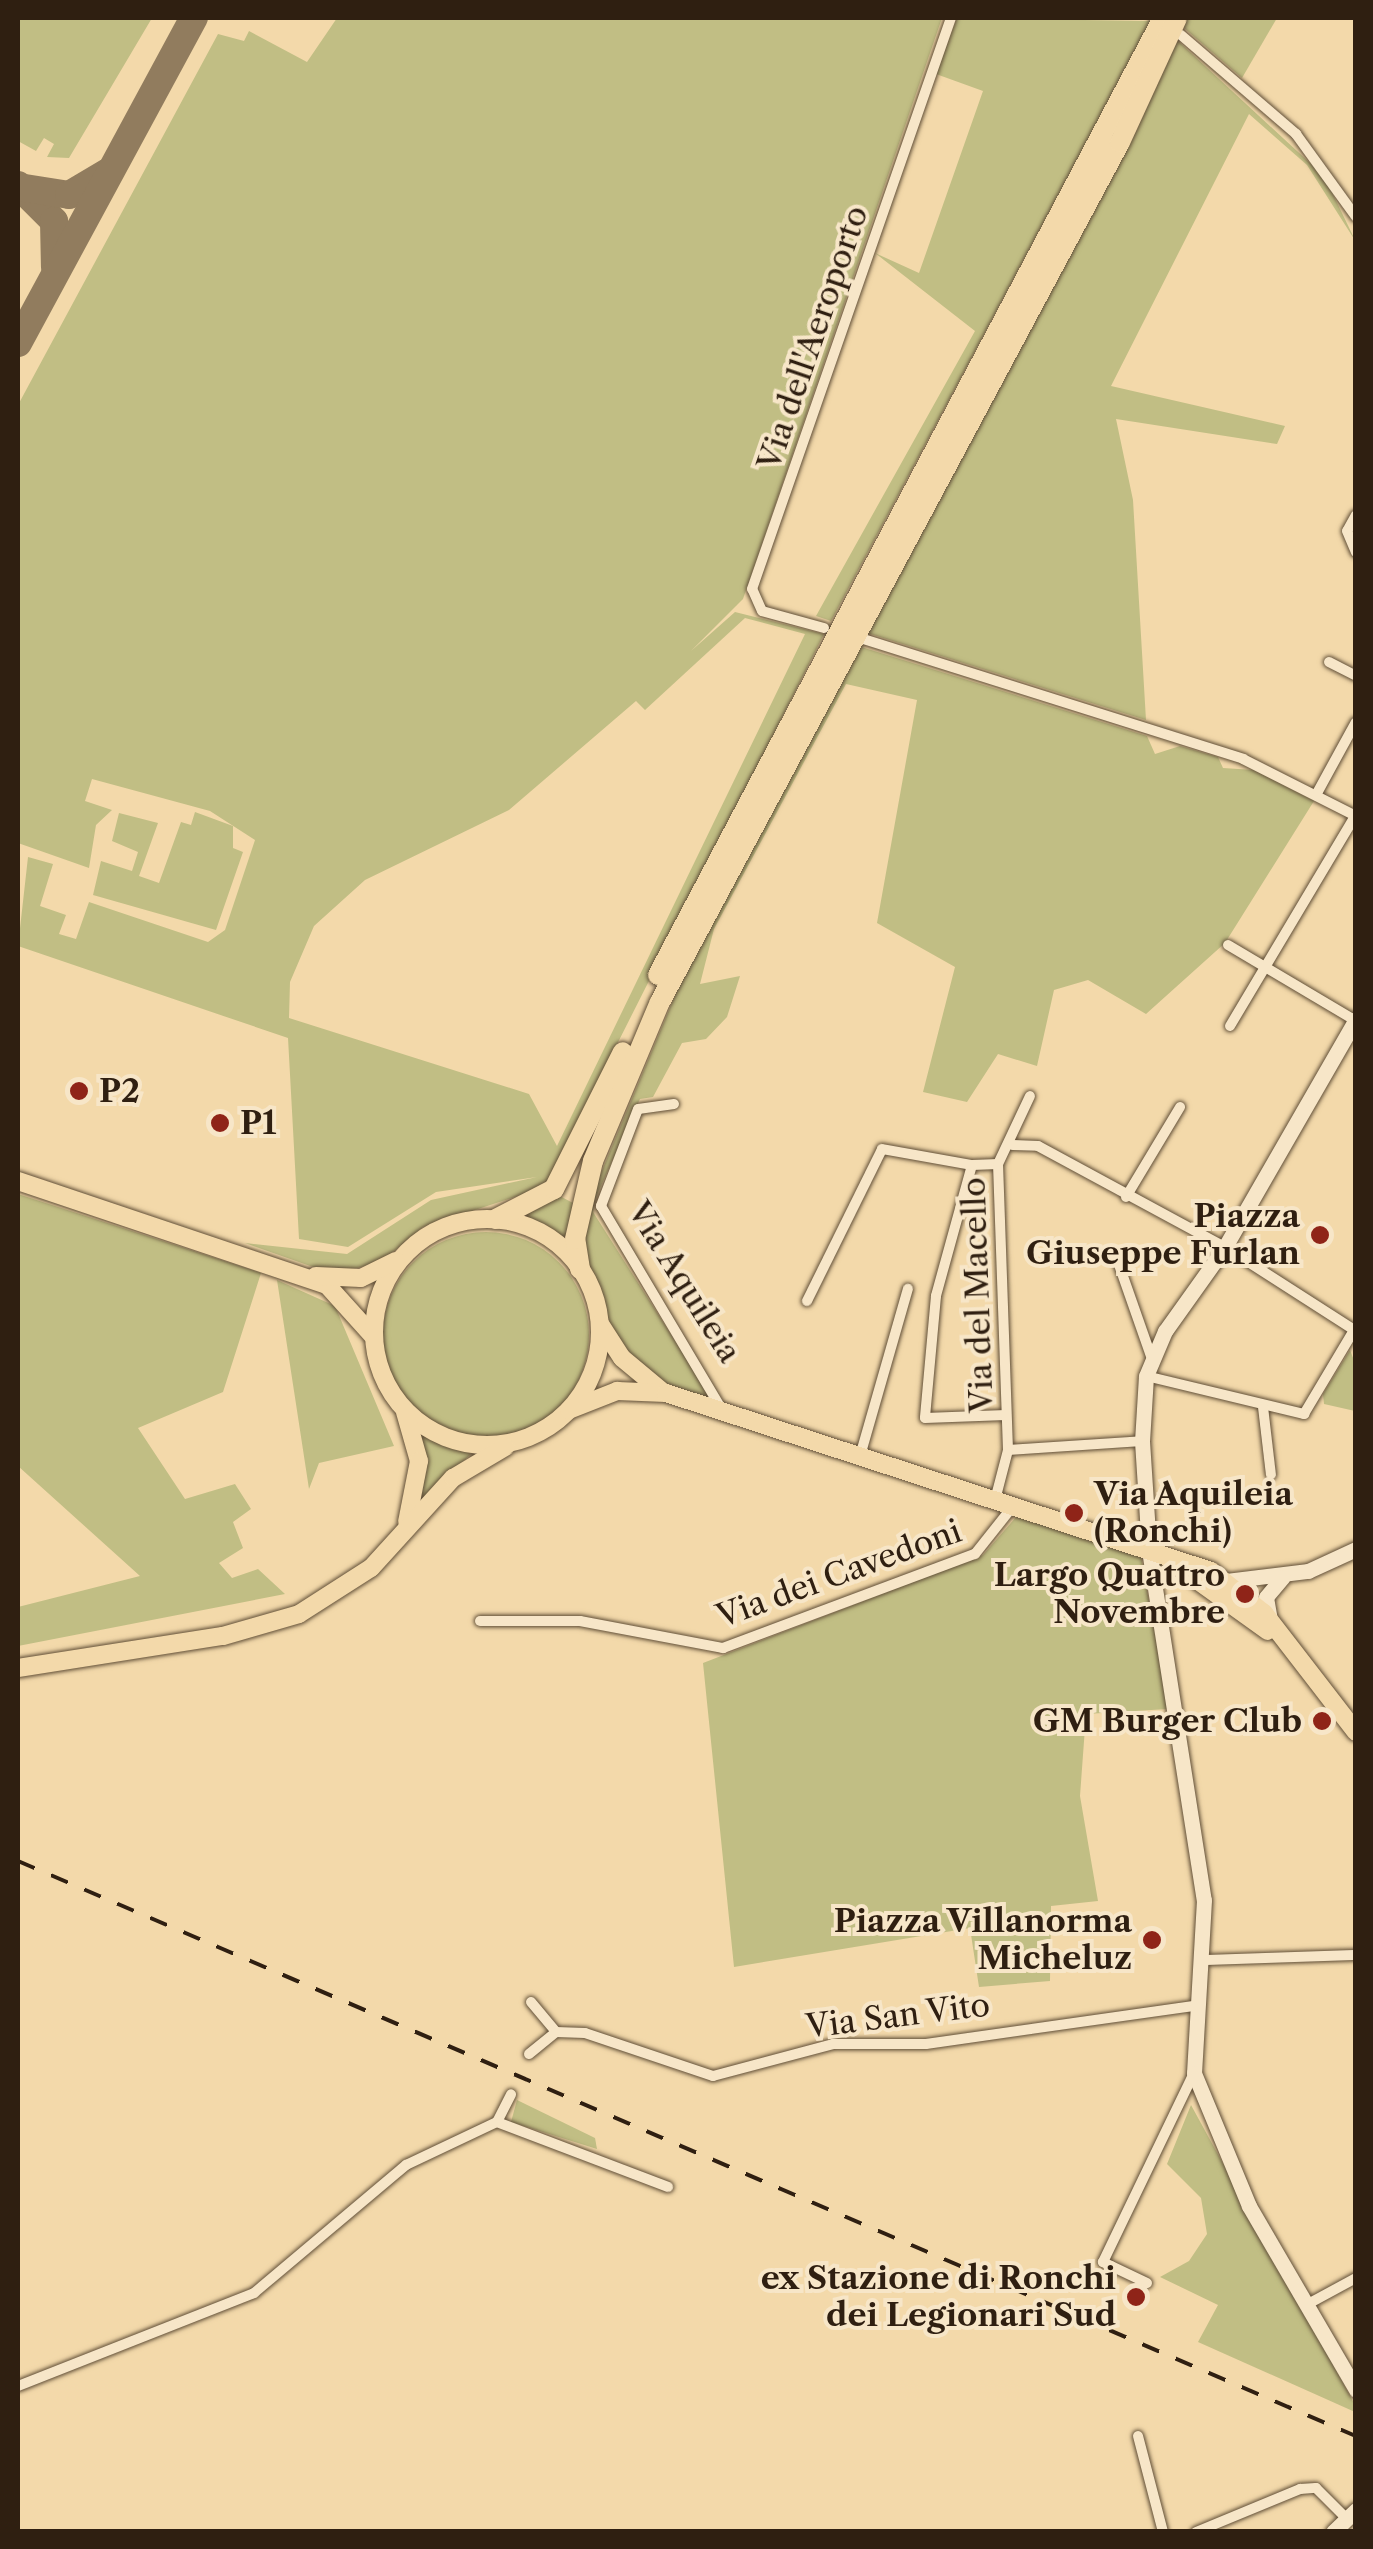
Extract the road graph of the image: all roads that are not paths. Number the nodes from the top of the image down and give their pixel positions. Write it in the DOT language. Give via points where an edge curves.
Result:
graph roads {
  1 [pos="951,18"];
  2 [pos="1163,18"];
  3 [pos="1179,26"];
  4 [pos="1356,217"];
  5 [pos="1356,515"];
  6 [pos="1356,552"];
  7 [pos="824,628"];
  8 [pos="857,637"];
  9 [pos="1329,662"];
  10 [pos="1356,676"];
  11 [pos="1356,722"];
  12 [pos="1316,796"];
  13 [pos="1355,816"];
  14 [pos="1228,945"];
  15 [pos="1266,968"];
  16 [pos="1355,1020"];
  17 [pos="1230,1026"];
  18 [pos="1030,1096"];
  19 [pos="674,1104"];
  20 [pos="1180,1106"];
  21 [pos="1014,1145"];
  22 [pos="998,1164"];
  23 [pos="972,1165"];
  24 [pos="18,1181"];
  25 [pos="1126,1197"];
  26 [pos="496,1219"];
  27 [pos="1225,1246"];
  28 [pos="1117,1259"];
  29 [pos="399,1260"];
  30 [pos="286,1269"];
  31 [pos="580,1269"];
  32 [pos="908,1289"];
  33 [pos="808,1301"];
  34 [pos="600,1324"];
  35 [pos="1355,1331"];
  36 [pos="373,1336"];
  37 [pos="1152,1358"];
  38 [pos="1146,1376"];
  39 [pos="666,1393"];
  40 [pos="1263,1407"];
  41 [pos="570,1410"];
  42 [pos="722,1410"];
  43 [pos="405,1411"];
  44 [pos="1006,1415"];
  45 [pos="1142,1441"];
  46 [pos="515,1442"];
  47 [pos="1008,1450"];
  48 [pos="860,1456"];
  49 [pos="1272,1474"];
  50 [pos="1004,1503"];
  51 [pos="399,1538"];
  52 [pos="1356,1549"];
  53 [pos="1149,1550"];
  54 [pos="1177,1566"];
  55 [pos="1284,1576"];
  56 [pos="1230,1582"];
  57 [pos="480,1620"];
  58 [pos="1270,1620"];
  59 [pos="18,1668"];
  60 [pos="1318,1676"];
  61 [pos="1356,1732"];
  62 [pos="1356,1955"];
  63 [pos="1204,1960"];
  64 [pos="532,2002"];
  65 [pos="1194,2006"];
  66 [pos="556,2032"];
  67 [pos="529,2054"];
  68 [pos="1194,2073"];
  69 [pos="511,2094"];
  70 [pos="497,2122"];
  71 [pos="668,2188"];
  72 [pos="1356,2278"];
  73 [pos="1147,2284"];
  74 [pos="1308,2304"];
  75 [pos="18,2386"];
  76 [pos="1356,2390"];
  77 [pos="1138,2436"];
  78 [pos="1350,2513"];
  79 [pos="1163,2532"];
  80 [pos="1196,2532"];
  81 [pos="1333,2532"];
  1 -- 7 [label="street, Via dell'Aeroporto" via="752,589 762,611"];
  2 -- 26 [label="highway" via="1072,203 780,732 567,1170 537,1202"];
  3 -- 4 [label="street" via="1296,134"];
  3 -- 31 [label="highway" via="660,1002 593,1161 576,1228"];
  5 -- 6 [label="street" via="1347,531"];
  8 -- 12 [label="street" via="1243,758"];
  9 -- 10 [label="street"];
  11 -- 12 [label="street"];
  12 -- 13 [label="street"];
  13 -- 15 [label="street"];
  14 -- 15 [label="street"];
  15 -- 16 [label="street"];
  15 -- 17 [label="street"];
  16 -- 27 [label="street"];
  18 -- 21 [label="street, Via del Macello"];
  19 -- 42 [label="street, Via Aquileia" via="638,1109 602,1206"];
  20 -- 25 [label="street"];
  21 -- 22 [label="street, Via del Macello"];
  21 -- 25 [label="street" via="1038,1146"];
  22 -- 23 [label="street"];
  22 -- 44 [label="street, Via del Macello"];
  23 -- 33 [label="street" via="882,1150"];
  23 -- 44 [label="street" via="936,1296 925,1418"];
  24 -- 30 [label="main road"];
  25 -- 27 [label="street"];
  26 -- 29 [label="main road" via="432,1232"];
  26 -- 31 [label="main road" via="539,1232"];
  27 -- 35 [label="street"];
  27 -- 37 [label="street"];
  28 -- 37 [label="street"];
  29 -- 30 [label="main road" via="361,1278"];
  29 -- 36 [label="main road" via="381,1290"];
  30 -- 36 [label="main road" via="347,1300"];
  31 -- 34 [label="main road"];
  32 -- 48 [label="street"];
  34 -- 39 [label="main road, Via Aquileia" via="622,1358"];
  34 -- 41 [label="main road" via="594,1368"];
  35 -- 40 [label="street" via="1308,1412"];
  36 -- 43 [label="main road" via="382,1377"];
  37 -- 38 [label="street"];
  38 -- 40 [label="street"];
  38 -- 45 [label="street"];
  39 -- 41 [label="main road, Via Aquileia" via="617,1391"];
  39 -- 42 [label="main road, Via Aquileia"];
  40 -- 49 [label="street"];
  41 -- 46 [label="main road"];
  42 -- 48 [label="main road, Via Aquileia"];
  43 -- 46 [label="main road" via="449,1439"];
  43 -- 51 [label="main road" via="419,1460"];
  44 -- 47 [label="street, Via del Macello"];
  45 -- 47 [label="street"];
  45 -- 53 [label="street"];
  46 -- 51 [label="main road" via="465,1468"];
  47 -- 50 [label="street, Via del Macello"];
  48 -- 50 [label="main road, Via Aquileia"];
  50 -- 53 [label="main road, Via Aquileia"];
  50 -- 57 [label="street, Via dei Cavedoni" via="974,1554 724,1648 580,1622"];
  51 -- 59 [label="main road" via="330,1598 263,1628"];
  52 -- 55 [label="street"];
  53 -- 54 [label="main road"];
  53 -- 56 [label="main road"];
  53 -- 63 [label="street" via="1196,1808"];
  54 -- 56 [label="street"];
  54 -- 60 [label="main road"];
  55 -- 56 [label="street"];
  55 -- 58 [label="street" via="1266,1597"];
  56 -- 58 [label="main road"];
  58 -- 60 [label="main road"];
  60 -- 61 [label="main road"];
  62 -- 63 [label="street"];
  63 -- 65 [label="street"];
  64 -- 66 [label="street"];
  65 -- 66 [label="street, Via San Vito" via="926,2044 832,2044 713,2076"];
  65 -- 68 [label="street"];
  66 -- 67 [label="street"];
  68 -- 73 [label="street" via="1104,2262"];
  68 -- 74 [label="street" via="1249,2206"];
  69 -- 70 [label="street"];
  70 -- 71 [label="street"];
  70 -- 75 [label="street" via="406,2165 254,2293"];
  72 -- 74 [label="street"];
  74 -- 76 [label="street"];
  77 -- 79 [label="street"];
  78 -- 80 [label="street" via="1316,2488 1300,2488"];
  78 -- 81 [label="street"];
}
